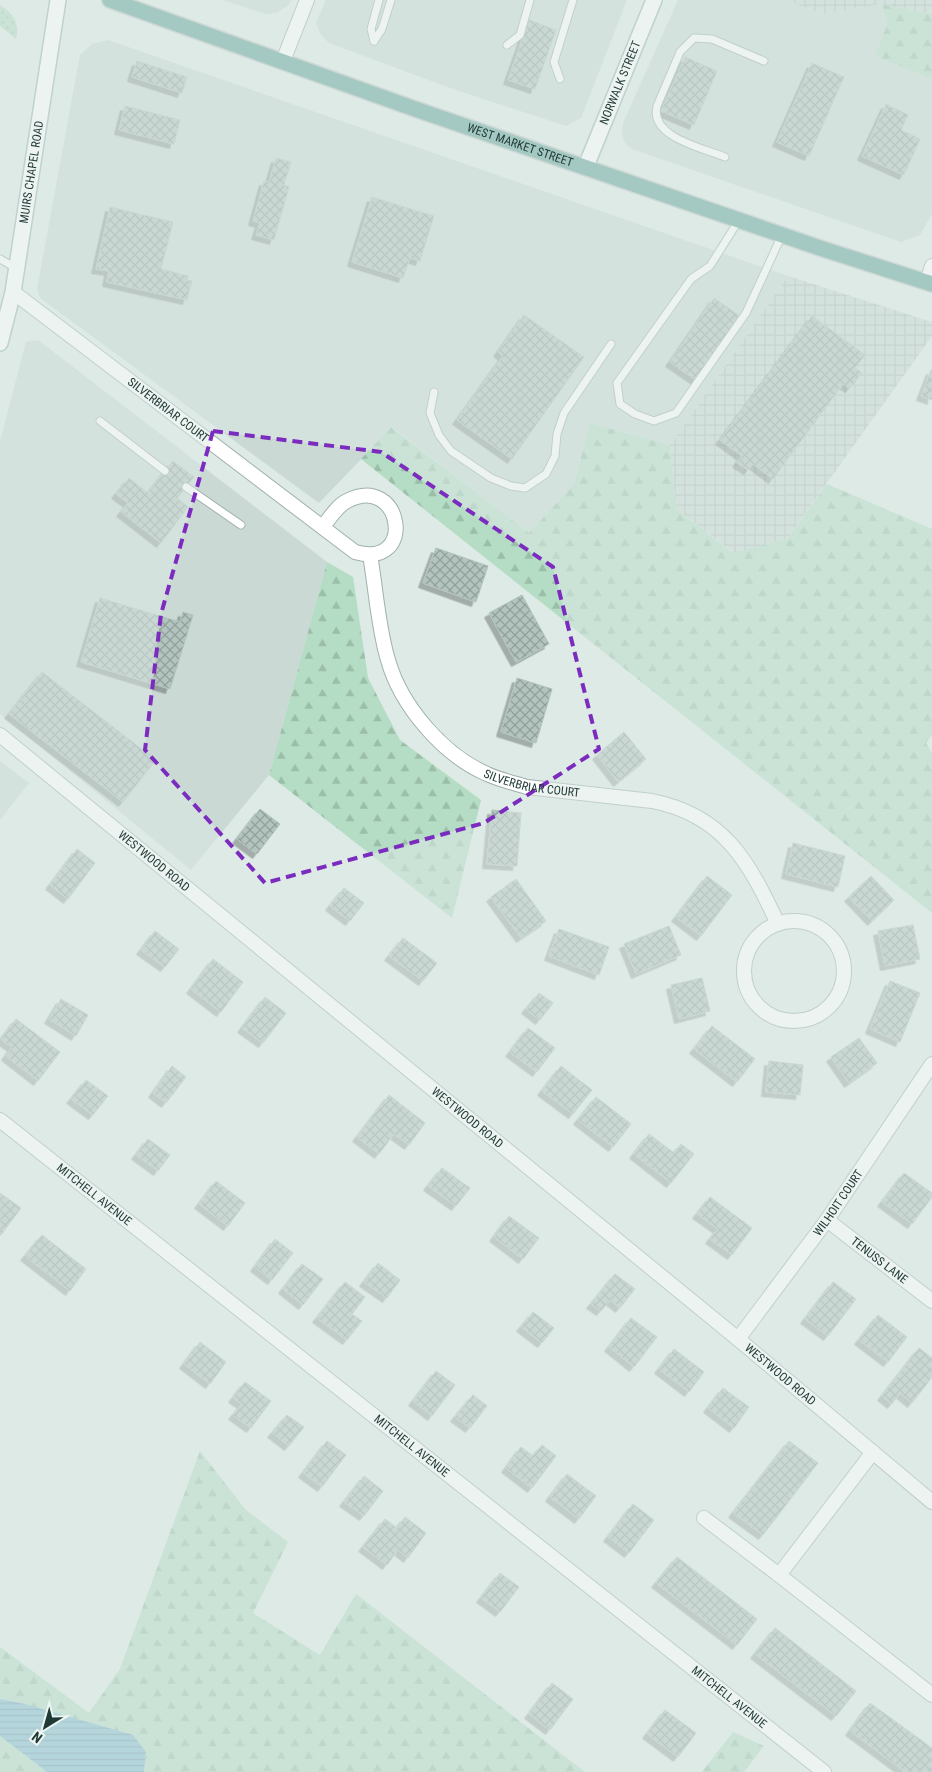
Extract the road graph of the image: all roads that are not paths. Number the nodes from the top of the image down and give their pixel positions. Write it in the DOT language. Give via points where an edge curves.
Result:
graph roads {
  1 [pos="58,0"];
  2 [pos="110,0"];
  3 [pos="307,0"];
  4 [pos="379,0"];
  5 [pos="391,0"];
  6 [pos="530,0"];
  7 [pos="573,0"];
  8 [pos="654,0"];
  9 [pos="507,45"];
  10 [pos="764,60"];
  11 [pos="283,61"];
  12 [pos="560,79"];
  13 [pos="725,157"];
  14 [pos="586,166"];
  15 [pos="739,220"];
  16 [pos="782,235"];
  17 [pos="0,259"];
  18 [pos="932,266"];
  19 [pos="16,268"];
  20 [pos="930,283"];
  21 [pos="13,292"];
  22 [pos="4,305"];
  23 [pos="0,343"];
  24 [pos="611,344"];
  25 [pos="434,392"];
  26 [pos="100,421"];
  27 [pos="165,471"];
  28 [pos="186,487"];
  29 [pos="241,525"];
  30 [pos="323,526"];
  31 [pos="370,555"];
  32 [pos="0,735"];
  33 [pos="778,924"];
  34 [pos="932,1064"];
  35 [pos="0,1120"];
  36 [pos="827,1220"];
  37 [pos="932,1301"];
  38 [pos="738,1339"];
  39 [pos="873,1452"];
  40 [pos="932,1502"];
  41 [pos="704,1518"];
  42 [pos="779,1575"];
  43 [pos="932,1695"];
  44 [pos="824,1772"];
  1 -- 19 [label="main road, MUIRS CHAPEL ROAD"];
  2 -- 11 [label="main road, WEST MARKET STREET"];
  3 -- 11 [label="street"];
  4 -- 5 [label="lane" via="371,29 374,40 382,30"];
  6 -- 9 [label="lane" via="520,34"];
  7 -- 12 [label="lane" via="554,62"];
  8 -- 14 [label="main road, NORWALK STREET"];
  10 -- 13 [label="lane" via="712,39 694,38 680,52 657,106 657,121 666,133"];
  11 -- 14 [label="main road, WEST MARKET STREET"];
  14 -- 15 [label="main road, WEST MARKET STREET"];
  15 -- 16 [label="main road, WEST MARKET STREET"];
  15 -- 16 [label="lane" via="710,266 691,279 617,383 620,404 635,414 654,421 676,413 746,313"];
  16 -- 20 [label="main road, WEST MARKET STREET"];
  17 -- 19 [label="lane"];
  18 -- 20 [label="street"];
  19 -- 21 [label="main road, MUIRS CHAPEL ROAD"];
  21 -- 22 [label="main road, MUIRS CHAPEL ROAD"];
  21 -- 30 [label="street, SILVERBRIAR COURT"];
  22 -- 23 [label="main road, MUIRS CHAPEL ROAD"];
  24 -- 25 [label="lane" via="564,413 557,434 556,456 546,474 525,488 491,478 451,451 439,435 430,412"];
  26 -- 27 [label="lane"];
  28 -- 29 [label="lane"];
  30 -- 31 [label="street, SILVERBRIAR COURT" via="355,552"];
  30 -- 31 [label="street" via="346,501 369,496 381,500 396,516 394,540 381,552"];
  31 -- 33 [label="street, SILVERBRIAR COURT" via="387,659 409,707 445,746 486,774 507,782 652,801 690,812 716,830 745,860"];
  32 -- 38 [label="street, WESTWOOD ROAD"];
  33 -- 33 [label="street" via="759,936 747,954 744,965 746,987 758,1006 776,1018 798,1022 824,1012 836,1000 844,979 842,956 822,930 800,922"];
  34 -- 36 [label="street, WILHOIT COURT"];
  35 -- 44 [label="street, MITCHELL AVENUE"];
  36 -- 37 [label="street, TENUSS LANE"];
  36 -- 38 [label="street, WILHOIT COURT"];
  38 -- 39 [label="street, WESTWOOD ROAD"];
  39 -- 40 [label="street, WESTWOOD ROAD"];
  39 -- 42 [label="street"];
  41 -- 42 [label="street"];
  42 -- 43 [label="street"];
}
